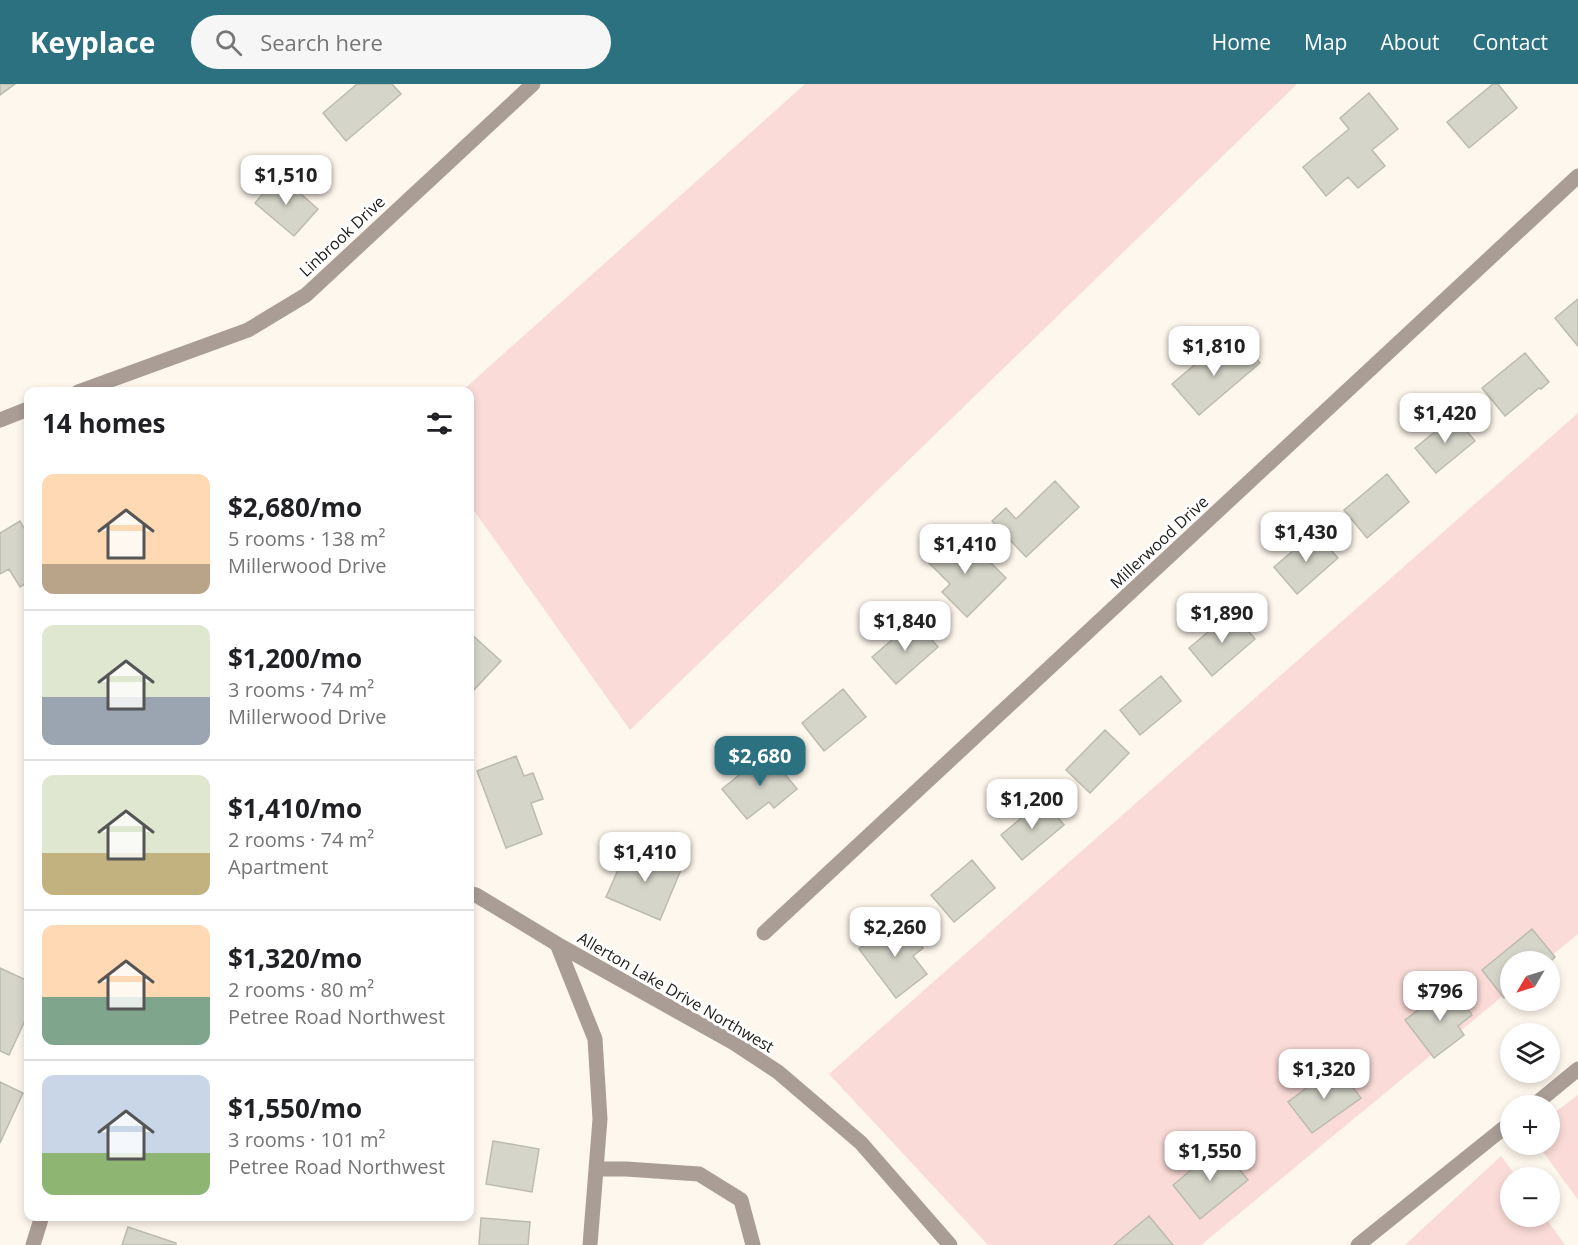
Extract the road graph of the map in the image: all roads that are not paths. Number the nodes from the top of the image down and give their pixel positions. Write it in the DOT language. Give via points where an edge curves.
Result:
graph roads {
  1 [pos="533,84"];
  2 [pos="1578,177"];
  3 [pos="92,387"];
  4 [pos="24,411"];
  5 [pos="0,420"];
  6 [pos="474,894"];
  7 [pos="764,933"];
  8 [pos="556,944"];
  9 [pos="1578,1069"];
  10 [pos="1546,1095"];
  11 [pos="1500,1131"];
  12 [pos="596,1169"];
  13 [pos="40,1221"];
  14 [pos="33,1245"];
  15 [pos="590,1245"];
  16 [pos="753,1245"];
  17 [pos="950,1245"];
  18 [pos="1358,1245"];
  1 -- 3 [label="street, Linbrook Drive" via="306,295 248,330"];
  2 -- 7 [label="street, Millerwood Drive"];
  4 -- 5 [label="street"];
  6 -- 8 [label="street, Allerton Lake Drive Northwest"];
  8 -- 12 [label="street" via="596,1039 600,1112"];
  8 -- 17 [label="street, Allerton Lake Drive Northwest" via="734,1043 778,1072 861,1143"];
  9 -- 10 [label="street"];
  11 -- 18 [label="street"];
  12 -- 15 [label="street"];
  12 -- 16 [label="street" via="699,1174 741,1200"];
  13 -- 14 [label="street"];
}
